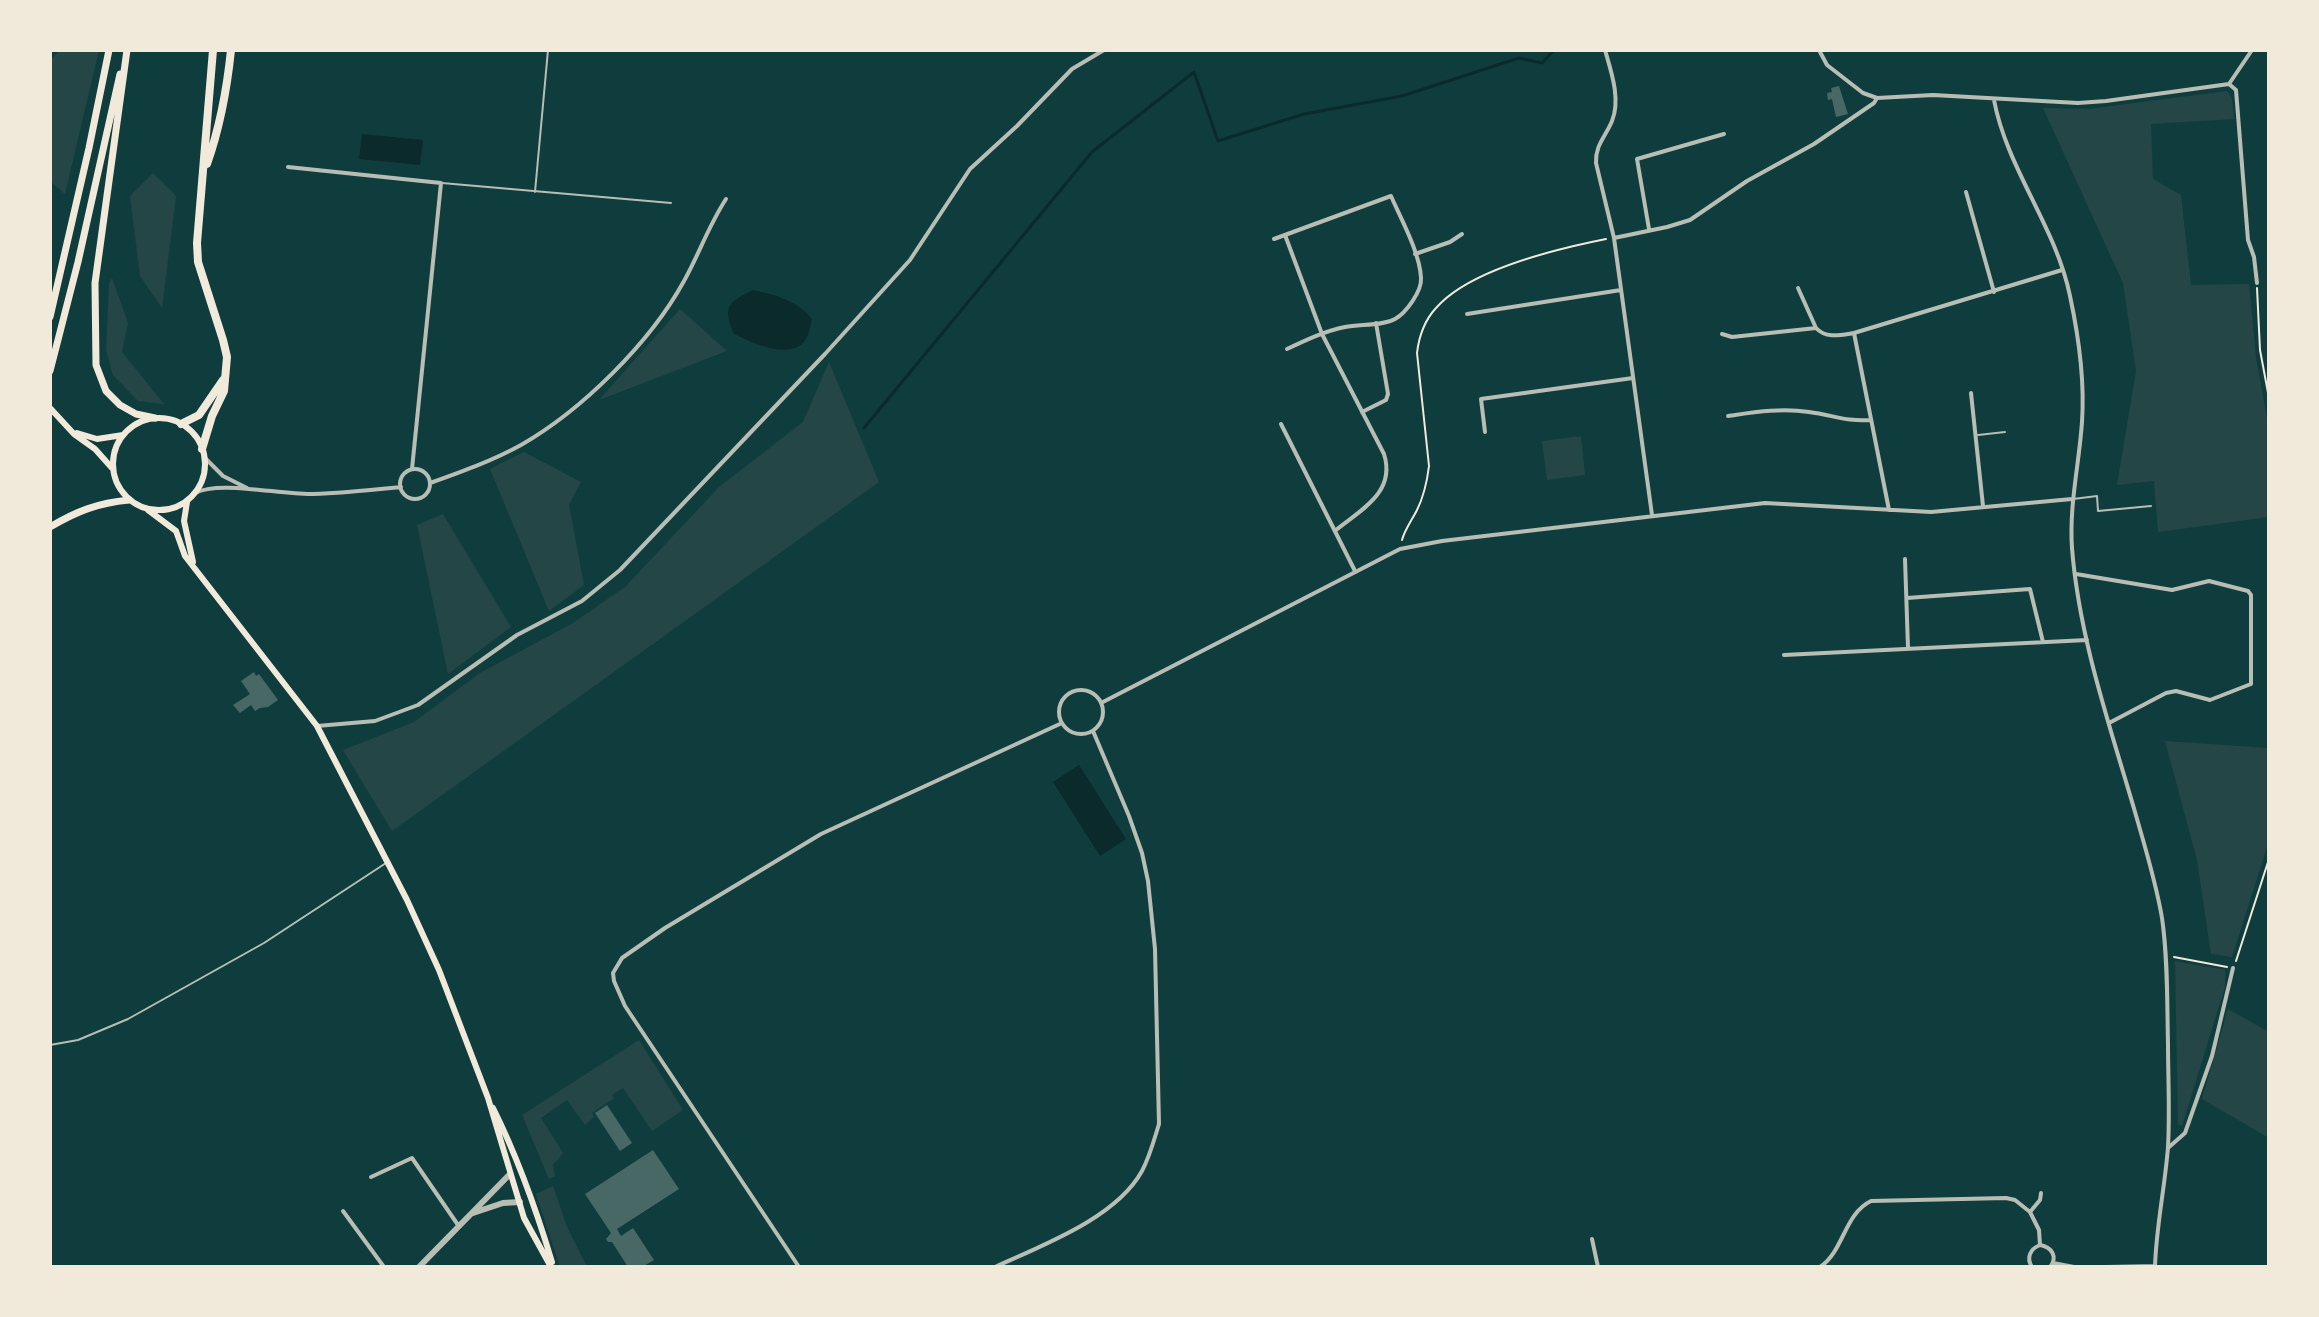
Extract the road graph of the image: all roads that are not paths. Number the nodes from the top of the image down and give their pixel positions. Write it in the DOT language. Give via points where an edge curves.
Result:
graph roads {
  1 [pos="109,50"];
  2 [pos="126,50"];
  3 [pos="213,50"];
  4 [pos="231,50"];
  5 [pos="548,50"];
  6 [pos="1104,50"];
  7 [pos="1605,50"];
  8 [pos="1819,50"];
  9 [pos="2252,50"];
  10 [pos="2229,84"];
  11 [pos="1877,98"];
  12 [pos="1994,100"];
  13 [pos="1724,134"];
  14 [pos="288,167"];
  15 [pos="203,176"];
  16 [pos="441,183"];
  17 [pos="535,192"];
  18 [pos="1966,192"];
  19 [pos="726,199"];
  20 [pos="671,203"];
  21 [pos="1649,230"];
  22 [pos="1462,234"];
  23 [pos="1285,235"];
  24 [pos="1614,238"];
  25 [pos="1274,239"];
  26 [pos="1415,254"];
  27 [pos="2062,270"];
  28 [pos="2257,283"];
  29 [pos="1798,288"];
  30 [pos="1621,290"];
  31 [pos="1994,292"];
  32 [pos="1467,314"];
  33 [pos="50,317"];
  34 [pos="1376,323"];
  35 [pos="1816,328"];
  36 [pos="1854,333"];
  37 [pos="1322,334"];
  38 [pos="1722,334"];
  39 [pos="1287,349"];
  40 [pos="50,371"];
  41 [pos="227,372"];
  42 [pos="1633,378"];
  43 [pos="1971,393"];
  44 [pos="50,408"];
  45 [pos="1362,412"];
  46 [pos="1728,416"];
  47 [pos="155,418"];
  48 [pos="1871,420"];
  49 [pos="64,424"];
  50 [pos="181,424"];
  51 [pos="1281,424"];
  52 [pos="1485,432"];
  53 [pos="2005,432"];
  54 [pos="123,435"];
  55 [pos="1976,435"];
  56 [pos="203,453"];
  57 [pos="112,468"];
  58 [pos="412,469"];
  59 [pos="430,483"];
  60 [pos="401,487"];
  61 [pos="253,490"];
  62 [pos="195,493"];
  63 [pos="2072,499"];
  64 [pos="129,500"];
  65 [pos="187,501"];
  66 [pos="2151,506"];
  67 [pos="1983,507"];
  68 [pos="148,510"];
  69 [pos="1889,510"];
  70 [pos="1652,515"];
  71 [pos="50,527"];
  72 [pos="1336,530"];
  73 [pos="1905,559"];
  74 [pos="193,565"];
  75 [pos="1355,571"];
  76 [pos="2076,574"];
  77 [pos="1907,598"];
  78 [pos="2087,640"];
  79 [pos="2043,642"];
  80 [pos="1908,649"];
  81 [pos="1784,655"];
  82 [pos="1101,703"];
  83 [pos="1062,723"];
  84 [pos="2109,723"];
  85 [pos="317,726"];
  86 [pos="1093,731"];
  87 [pos="387,862"];
  88 [pos="2233,968"];
  89 [pos="50,1045"];
  90 [pos="488,1098"];
  91 [pos="2168,1148"];
  92 [pos="510,1174"];
  93 [pos="371,1177"];
  94 [pos="2041,1193"];
  95 [pos="520,1202"];
  96 [pos="534,1206"];
  97 [pos="343,1211"];
  98 [pos="2030,1212"];
  99 [pos="469,1214"];
  100 [pos="458,1225"];
  101 [pos="1592,1239"];
  102 [pos="2040,1245"];
  103 [pos="2052,1265"];
  104 [pos="384,1267"];
  105 [pos="419,1267"];
  106 [pos="552,1267"];
  107 [pos="799,1267"];
  108 [pos="995,1267"];
  109 [pos="1598,1267"];
  110 [pos="1820,1267"];
  111 [pos="2032,1267"];
  112 [pos="2074,1267"];
  113 [pos="2106,1267"];
  114 [pos="2155,1267"];
  1 -- 33 [label="highway"];
  2 -- 40 [label="highway"];
  2 -- 47 [label="highway" via="95,283 96,365 106,391 120,405"];
  3 -- 15 [label="highway"];
  4 -- 15 [label="highway" via="217,136"];
  5 -- 17 [label="lane"];
  6 -- 85 [label="street" via="1072,69 970,169 910,260 620,570 582,601 517,635 418,705 375,721"];
  7 -- 24 [label="street" via="1615,110 1596,163"];
  8 -- 11 [label="street" via="1827,65"];
  9 -- 10 [label="street"];
  10 -- 12 [label="street" via="2106,101"];
  10 -- 28 [label="street" via="2236,90 2248,240"];
  11 -- 12 [label="street"];
  11 -- 21 [label="street" via="1825,137 1690,220"];
  12 -- 27 [label="street" via="2006,143"];
  13 -- 21 [label="street" via="1637,159"];
  14 -- 16 [label="street"];
  15 -- 41 [label="highway" via="198,262 223,340"];
  16 -- 17 [label="lane"];
  16 -- 58 [label="street"];
  17 -- 20 [label="lane"];
  18 -- 31 [label="street"];
  19 -- 59 [label="street" via="684,281 619,368 523,444"];
  21 -- 24 [label="street"];
  22 -- 26 [label="street"];
  23 -- 25 [label="street"];
  23 -- 26 [label="street" via="1391,196"];
  23 -- 37 [label="street"];
  24 -- 30 [label="street"];
  26 -- 34 [label="street" via="1421,276 1417,293 1399,317"];
  27 -- 31 [label="street"];
  27 -- 63 [label="street" via="2082,370 2082,423"];
  29 -- 35 [label="street"];
  30 -- 32 [label="street"];
  30 -- 42 [label="street"];
  31 -- 36 [label="street"];
  34 -- 37 [label="street"];
  34 -- 45 [label="street" via="1388,394"];
  35 -- 36 [label="street" via="1828,335"];
  35 -- 38 [label="street"];
  36 -- 48 [label="street"];
  37 -- 39 [label="street"];
  37 -- 45 [label="street"];
  41 -- 50 [label="highway" via="199,415"];
  41 -- 56 [label="highway"];
  42 -- 52 [label="street" via="1481,399"];
  42 -- 70 [label="street"];
  43 -- 55 [label="street"];
  44 -- 49 [label="main road"];
  45 -- 72 [label="street" via="1384,454 1388,474 1378,495"];
  46 -- 48 [label="street" via="1776,409"];
  47 -- 50 [label="main road"];
  47 -- 54 [label="main road" via="137,423"];
  48 -- 69 [label="street"];
  49 -- 54 [label="main road" via="97,439"];
  49 -- 57 [label="main road"];
  50 -- 56 [label="main road"];
  51 -- 72 [label="street"];
  53 -- 55 [label="lane"];
  54 -- 57 [label="main road"];
  55 -- 67 [label="street"];
  56 -- 61 [label="street" via="223,476"];
  56 -- 62 [label="main road" via="203,475"];
  57 -- 64 [label="main road"];
  58 -- 59 [label="street" via="422,470"];
  58 -- 60 [label="street" via="402,476"];
  59 -- 60 [label="street" via="418,498 408,497"];
  60 -- 61 [label="street" via="312,494"];
  61 -- 62 [label="street" via="210,487"];
  62 -- 65 [label="main road"];
  63 -- 66 [label="lane" via="2097,496 2098,511"];
  63 -- 67 [label="street"];
  63 -- 76 [label="street"];
  64 -- 68 [label="main road"];
  64 -- 71 [label="highway" via="102,503"];
  65 -- 68 [label="main road"];
  65 -- 74 [label="main road" via="184,521"];
  67 -- 69 [label="street"];
  68 -- 74 [label="main road" via="176,531"];
  69 -- 70 [label="street" via="1765,503"];
  70 -- 75 [label="street" via="1442,541 1400,549"];
  72 -- 75 [label="street"];
  73 -- 77 [label="street"];
  74 -- 85 [label="main road"];
  75 -- 82 [label="street"];
  76 -- 78 [label="street"];
  76 -- 84 [label="street" via="2172,590 2209,581 2251,595 2251,684 2210,700 2166,693"];
  77 -- 79 [label="street" via="2030,589"];
  77 -- 80 [label="street"];
  78 -- 79 [label="street"];
  78 -- 84 [label="street"];
  79 -- 80 [label="street"];
  80 -- 81 [label="street"];
  82 -- 83 [label="street" via="1084,690 1069,694 1059,710"];
  82 -- 86 [label="street" via="1103,716"];
  83 -- 86 [label="street" via="1073,733"];
  83 -- 107 [label="street" via="821,834 665,928 622,958 613,973 625,1006"];
  84 -- 91 [label="street" via="2162,919"];
  85 -- 87 [label="main road"];
  86 -- 108 [label="street" via="1129,816 1148,881 1159,1124 1142,1171 1108,1210"];
  87 -- 89 [label="lane" via="264,943 128,1019 78,1040"];
  87 -- 90 [label="main road" via="439,970"];
  88 -- 91 [label="street" via="2212,1056 2185,1133"];
  90 -- 92 [label="main road"];
  90 -- 96 [label="main road"];
  91 -- 114 [label="street"];
  92 -- 95 [label="main road"];
  92 -- 96 [label="main road" via="517,1172"];
  92 -- 99 [label="street"];
  93 -- 100 [label="street" via="412,1158"];
  94 -- 98 [label="street"];
  95 -- 99 [label="street"];
  95 -- 106 [label="main road"];
  96 -- 106 [label="main road"];
  97 -- 104 [label="street"];
  98 -- 102 [label="street"];
  98 -- 110 [label="street" via="2006,1198 1871,1201 1857,1210"];
  99 -- 100 [label="street"];
  100 -- 105 [label="street"];
  101 -- 109 [label="street"];
  102 -- 103 [label="street" via="2053,1252"];
  102 -- 111 [label="street" via="2030,1253"];
  103 -- 112 [label="street"];
  113 -- 114 [label="street"];
}
